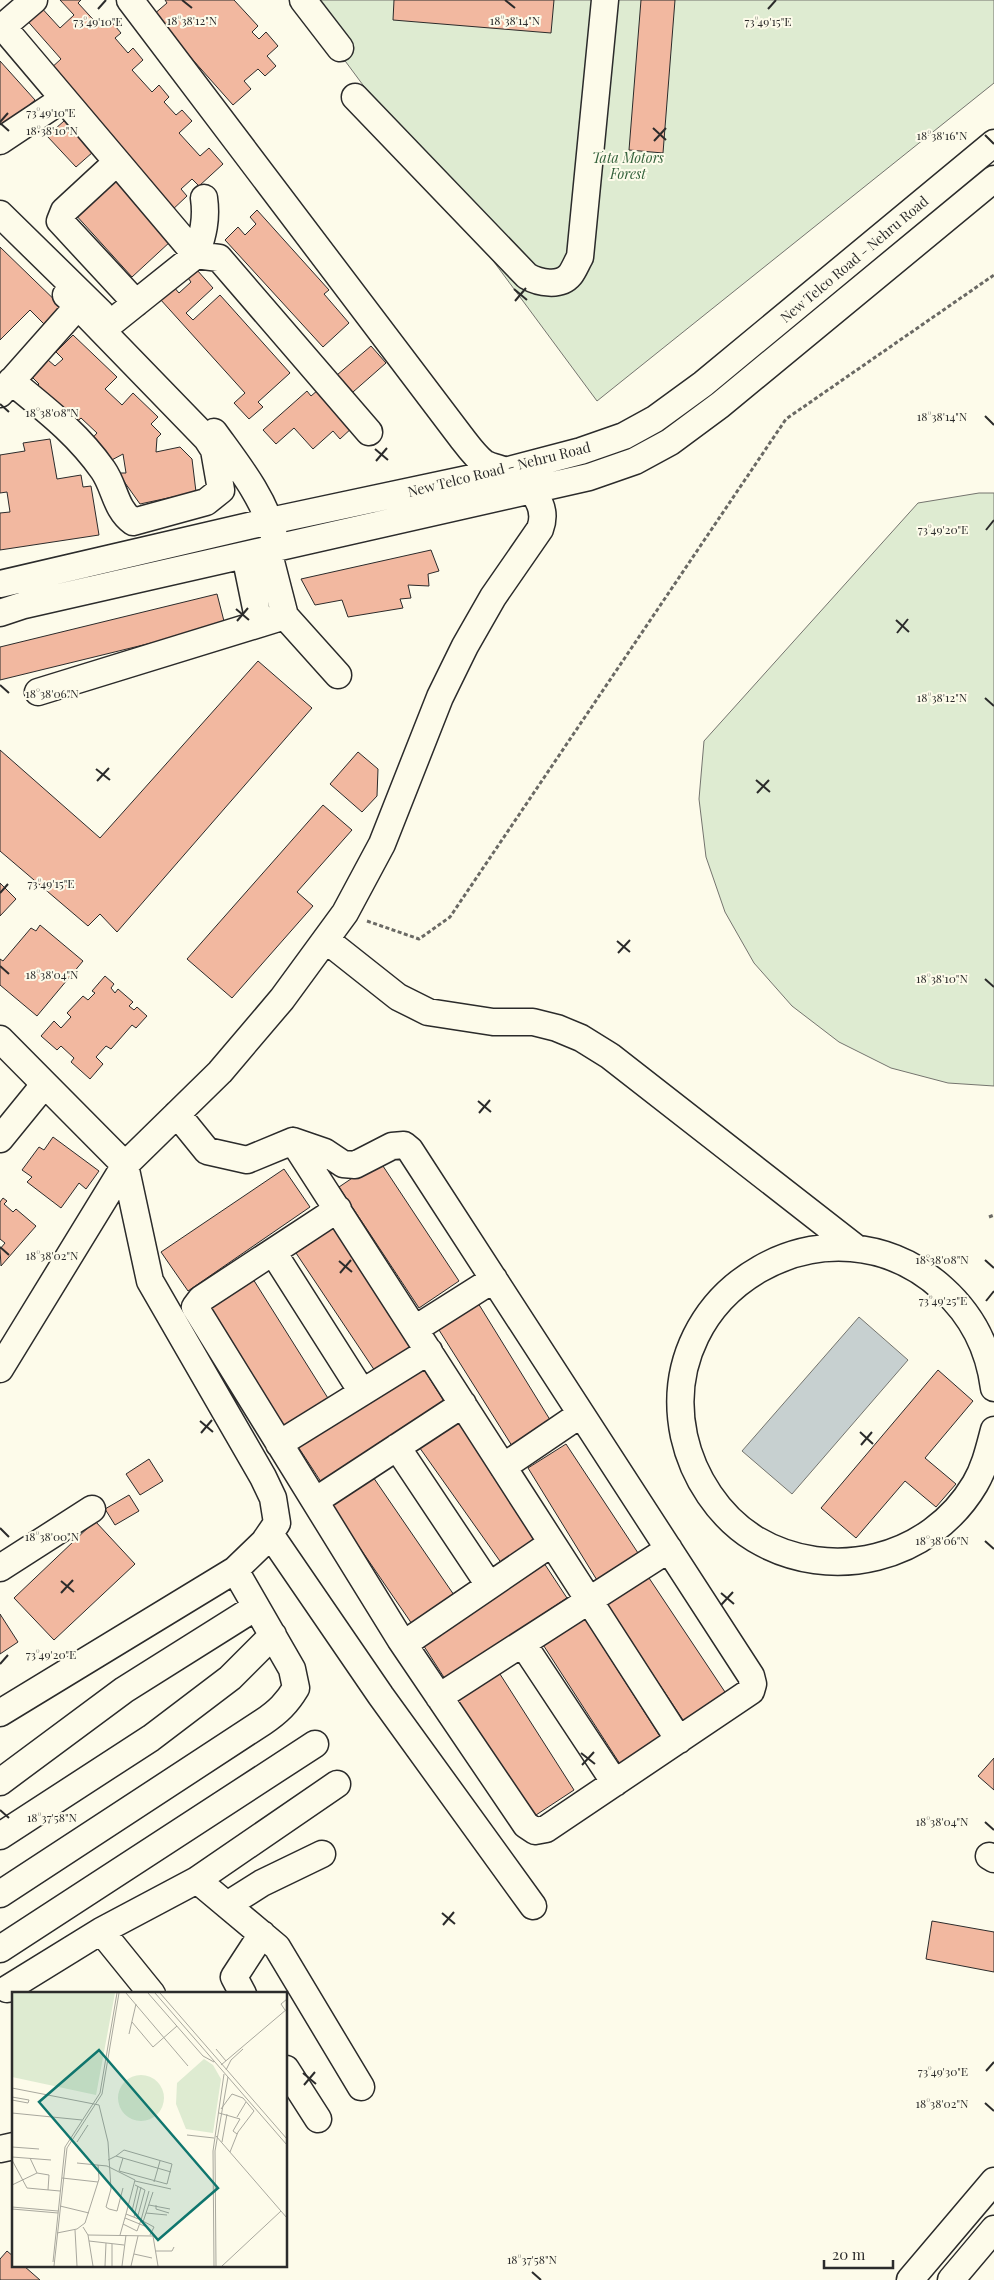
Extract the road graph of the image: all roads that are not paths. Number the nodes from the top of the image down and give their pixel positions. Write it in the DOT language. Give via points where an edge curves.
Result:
graph roads {
  1 [pos="34,0"];
  2 [pos="130,0"];
  3 [pos="303,0"];
  4 [pos="605,0"];
  5 [pos="1,28"];
  6 [pos="340,48"];
  7 [pos="355,97"];
  8 [pos="63,99"];
  9 [pos="0,141"];
  10 [pos="994,143"];
  11 [pos="117,162"];
  12 [pos="994,179"];
  13 [pos="204,198"];
  14 [pos="0,214"];
  15 [pos="0,231"];
  16 [pos="196,254"];
  17 [pos="136,303"];
  18 [pos="78,306"];
  19 [pos="111,323"];
  20 [pos="6,388"];
  21 [pos="369,432"];
  22 [pos="505,470"];
  23 [pos="533,491"];
  24 [pos="270,521"];
  25 [pos="263,551"];
  26 [pos="0,584"];
  27 [pos="0,613"];
  28 [pos="285,616"];
  29 [pos="259,623"];
  30 [pos="338,676"];
  31 [pos="38,692"];
  32 [pos="326,940"];
  33 [pos="0,1039"];
  34 [pos="44,1085"];
  35 [pos="177,1114"];
  36 [pos="0,1139"];
  37 [pos="293,1141"];
  38 [pos="125,1165"];
  39 [pos="338,1209"];
  40 [pos="856,1248"];
  41 [pos="273,1252"];
  42 [pos="494,1279"];
  43 [pos="415,1329"];
  44 [pos="429,1351"];
  45 [pos="0,1369"];
  46 [pos="994,1388"];
  47 [pos="362,1392"];
  48 [pos="463,1404"];
  49 [pos="581,1414"];
  50 [pos="994,1430"];
  51 [pos="279,1444"];
  52 [pos="397,1447"];
  53 [pos="503,1467"];
  54 [pos="315,1500"];
  55 [pos="92,1509"];
  56 [pos="270,1534"];
  57 [pos="552,1542"];
  58 [pos="669,1549"];
  59 [pos="0,1568"];
  60 [pos="235,1570"];
  61 [pos="489,1586"];
  62 [pos="590,1602"];
  63 [pos="256,1607"];
  64 [pos="273,1636"];
  65 [pos="404,1644"];
  66 [pos="522,1644"];
  67 [pos="440,1697"];
  68 [pos="0,1713"];
  69 [pos="679,1740"];
  70 [pos="314,1744"];
  71 [pos="0,1782"];
  72 [pos="615,1783"];
  73 [pos="338,1784"];
  74 [pos="0,1836"];
  75 [pos="322,1854"];
  76 [pos="197,1880"];
  77 [pos="0,1894"];
  78 [pos="227,1905"];
  79 [pos="533,1906"];
  80 [pos="101,1931"];
  81 [pos="262,1934"];
  82 [pos="0,1949"];
  83 [pos="7,1988"];
  84 [pos="150,1992"];
  85 [pos="242,1992"];
  86 [pos="288,2072"];
  87 [pos="361,2087"];
  88 [pos="318,2119"];
  89 [pos="994,2180"];
  90 [pos="994,2229"];
  91 [pos="910,2280"];
  92 [pos="951,2280"];
  1 -- 5 [label="street"];
  2 -- 22 [label="street" via="477,456 485,463"];
  3 -- 6 [label="street"];
  4 -- 7 [label="street" via="580,257 570,276 557,282 538,282 528,276"];
  5 -- 8 [label="street"];
  8 -- 9 [label="street"];
  8 -- 11 [label="street"];
  10 -- 22 [label="street, New Telco Road - Nehru Road" via="655,419 624,436 590,448"];
  11 -- 16 [label="street"];
  11 -- 17 [label="street" via="64,211 60,222"];
  12 -- 23 [label="street, New Telco Road - Nehru Road" via="720,405 670,442 589,478"];
  13 -- 16 [label="street" via="204,232"];
  14 -- 19 [label="street"];
  15 -- 18 [label="street"];
  16 -- 17 [label="street"];
  16 -- 21 [label="street" via="219,258"];
  17 -- 19 [label="street"];
  18 -- 20 [label="street"];
  18 -- 20 [label="street" via="207,439 214,450 221,490 206,502 133,522 124,515 104,471 76,435"];
  19 -- 24 [label="street" via="208,424 245,476"];
  22 -- 23 [label="street"];
  22 -- 24 [label="street, New Telco Road - Nehru Road"];
  23 -- 25 [label="street, New Telco Road - Nehru Road"];
  23 -- 32 [label="street" via="542,509 540,529 493,597 465,646 440,697 382,844 345,913"];
  24 -- 25 [label="street"];
  24 -- 26 [label="street, New Telco Road - Nehru Road"];
  25 -- 27 [label="street, New Telco Road - Nehru Road"];
  25 -- 28 [label="street"];
  25 -- 29 [label="street"];
  28 -- 29 [label="street"];
  28 -- 30 [label="street"];
  29 -- 31 [label="street"];
  32 -- 35 [label="street" via="282,999 220,1072"];
  32 -- 40 [label="street" via="398,997 428,1012 493,1022 533,1022 581,1038 610,1056"];
  33 -- 34 [label="street"];
  34 -- 36 [label="street"];
  34 -- 38 [label="street"];
  35 -- 37 [label="street" via="206,1151 238,1159 246,1160"];
  35 -- 38 [label="street"];
  37 -- 39 [label="street"];
  37 -- 42 [label="street" via="325,1152 343,1164 355,1165 392,1146 404,1145"];
  38 -- 45 [label="street"];
  38 -- 56 [label="street" via="150,1281 273,1498 277,1523"];
  39 -- 41 [label="street"];
  39 -- 43 [label="street"];
  40 -- 46 [label="street" via="909,1264 954,1299 984,1346"];
  40 -- 50 [label="street" via="799,1252 772,1261 740,1281 708,1314 694,1339 685,1366 681,1422 687,1450 713,1500 754,1538 780,1551 807,1559 835,1562 891,1554 939,1526 960,1506 983,1466"];
  41 -- 47 [label="street"];
  41 -- 51 [label="street" via="201,1299 195,1307"];
  42 -- 43 [label="street"];
  42 -- 49 [label="street"];
  43 -- 44 [label="street"];
  44 -- 47 [label="street"];
  44 -- 48 [label="street"];
  47 -- 51 [label="street"];
  48 -- 52 [label="street"];
  48 -- 53 [label="street"];
  49 -- 53 [label="street"];
  49 -- 58 [label="street"];
  51 -- 54 [label="street"];
  52 -- 54 [label="street"];
  52 -- 61 [label="street"];
  53 -- 57 [label="street"];
  54 -- 65 [label="street"];
  55 -- 59 [label="street"];
  56 -- 60 [label="street"];
  56 -- 79 [label="street" via="381,1696"];
  57 -- 61 [label="street"];
  57 -- 62 [label="street"];
  58 -- 62 [label="street"];
  58 -- 69 [label="street" via="751,1676 753,1684 751,1691"];
  60 -- 63 [label="street"];
  60 -- 68 [label="street"];
  61 -- 65 [label="street"];
  62 -- 66 [label="street"];
  62 -- 69 [label="street"];
  63 -- 64 [label="street"];
  63 -- 71 [label="street" via="124,1690"];
  64 -- 74 [label="street" via="230,1678 151,1738"];
  64 -- 77 [label="street" via="295,1678 296,1688 283,1708"];
  65 -- 67 [label="street"];
  66 -- 67 [label="street"];
  66 -- 72 [label="street"];
  67 -- 72 [label="street" via="526,1825 535,1831 546,1829"];
  69 -- 72 [label="street"];
  70 -- 82 [label="street"];
  73 -- 76 [label="street"];
  75 -- 78 [label="street" via="262,1883"];
  76 -- 78 [label="street"];
  76 -- 80 [label="street"];
  78 -- 81 [label="street"];
  80 -- 83 [label="street"];
  80 -- 84 [label="street"];
  81 -- 85 [label="street" via="234,1977"];
  81 -- 87 [label="street" via="277,1947"];
  86 -- 88 [label="street"];
  89 -- 91 [label="street"];
  90 -- 92 [label="street"];
}
